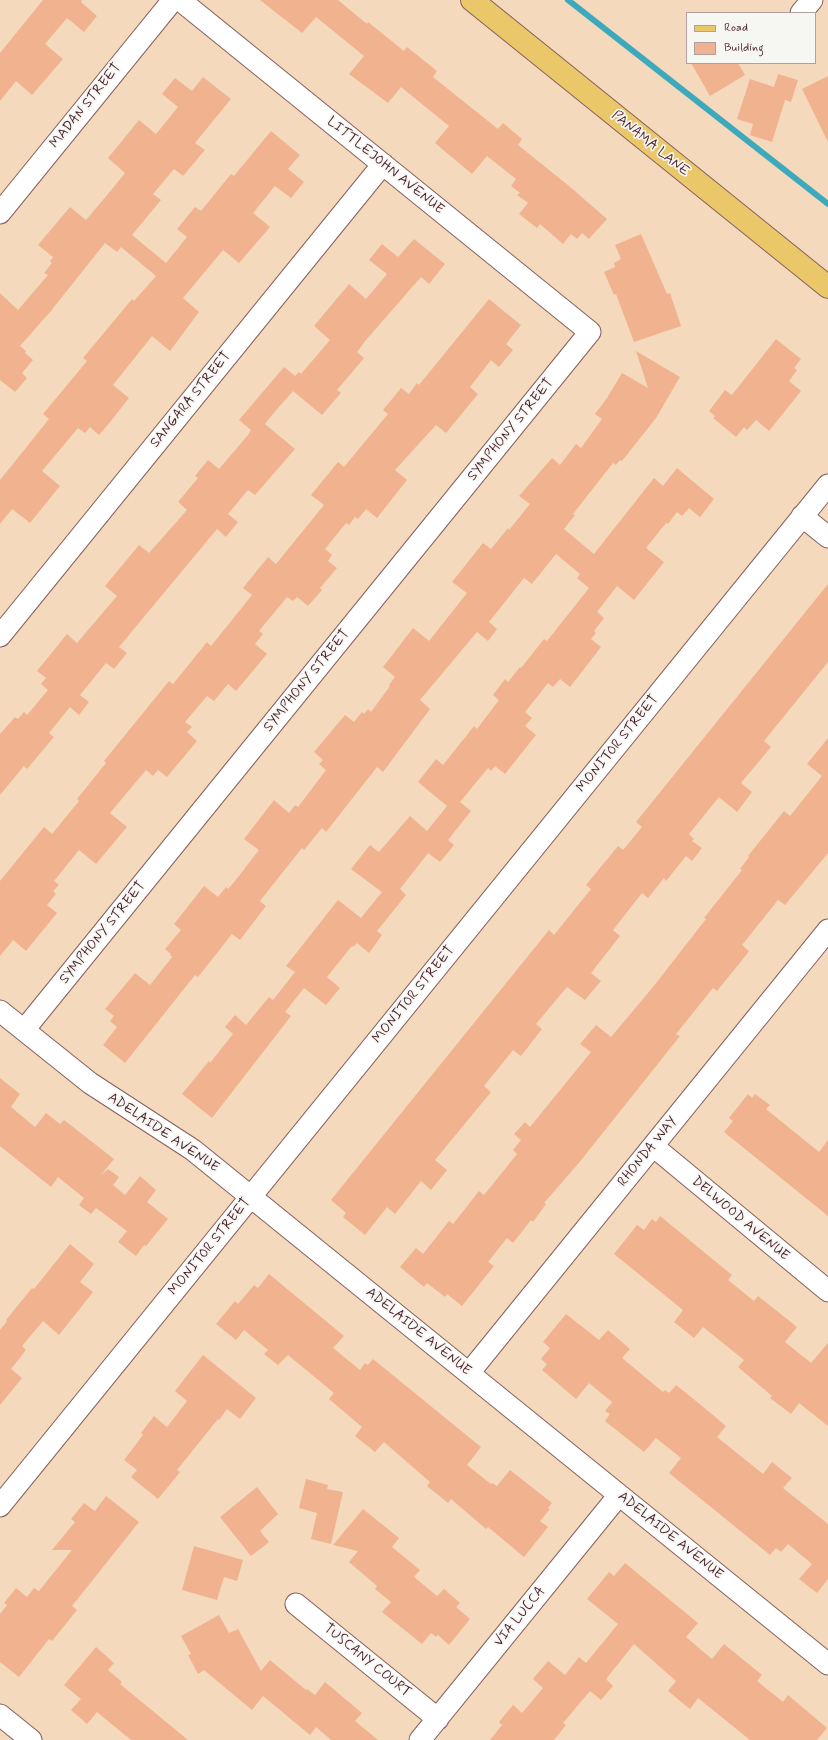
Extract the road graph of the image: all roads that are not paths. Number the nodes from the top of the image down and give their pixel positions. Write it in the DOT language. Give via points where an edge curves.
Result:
graph roads {
  1 [pos="173,0"];
  2 [pos="180,0"];
  3 [pos="472,0"];
  4 [pos="812,0"];
  5 [pos="802,12"];
  6 [pos="383,164"];
  7 [pos="0,213"];
  8 [pos="828,287"];
  9 [pos="590,332"];
  10 [pos="828,485"];
  11 [pos="802,516"];
  12 [pos="828,537"];
  13 [pos="0,636"];
  14 [pos="828,930"];
  15 [pos="0,1011"];
  16 [pos="24,1030"];
  17 [pos="653,1146"];
  18 [pos="251,1196"];
  19 [pos="828,1291"];
  20 [pos="469,1373"];
  21 [pos="619,1495"];
  22 [pos="0,1506"];
  23 [pos="296,1604"];
  24 [pos="828,1664"];
  25 [pos="0,1715"];
  26 [pos="438,1718"];
  27 [pos="30,1740"];
  28 [pos="420,1740"];
  1 -- 7 [label="street, MADAN STREET"];
  2 -- 6 [label="street, LITTLEJOHN AVENUE"];
  3 -- 8 [label="main road, PANAMA LANE"];
  4 -- 5 [label="street"];
  6 -- 9 [label="street, LITTLEJOHN AVENUE"];
  6 -- 13 [label="street, SANGARA STREET"];
  9 -- 16 [label="street, SYMPHONY STREET"];
  10 -- 11 [label="street, MONITOR STREET"];
  11 -- 12 [label="street"];
  11 -- 18 [label="street, MONITOR STREET"];
  14 -- 17 [label="street, RHONDA WAY"];
  15 -- 16 [label="street, ADELAIDE AVENUE"];
  16 -- 18 [label="street, ADELAIDE AVENUE" via="90,1083 193,1150"];
  17 -- 19 [label="street, DELWOOD AVENUE"];
  17 -- 20 [label="street, RHONDA WAY"];
  18 -- 20 [label="street, ADELAIDE AVENUE"];
  18 -- 22 [label="street, MONITOR STREET"];
  20 -- 21 [label="street, ADELAIDE AVENUE"];
  21 -- 24 [label="street, ADELAIDE AVENUE"];
  21 -- 26 [label="street, VIA LUCCA"];
  23 -- 26 [label="street, TUSCANY COURT"];
  25 -- 27 [label="street"];
  26 -- 28 [label="street, VIA LUCCA"];
}
